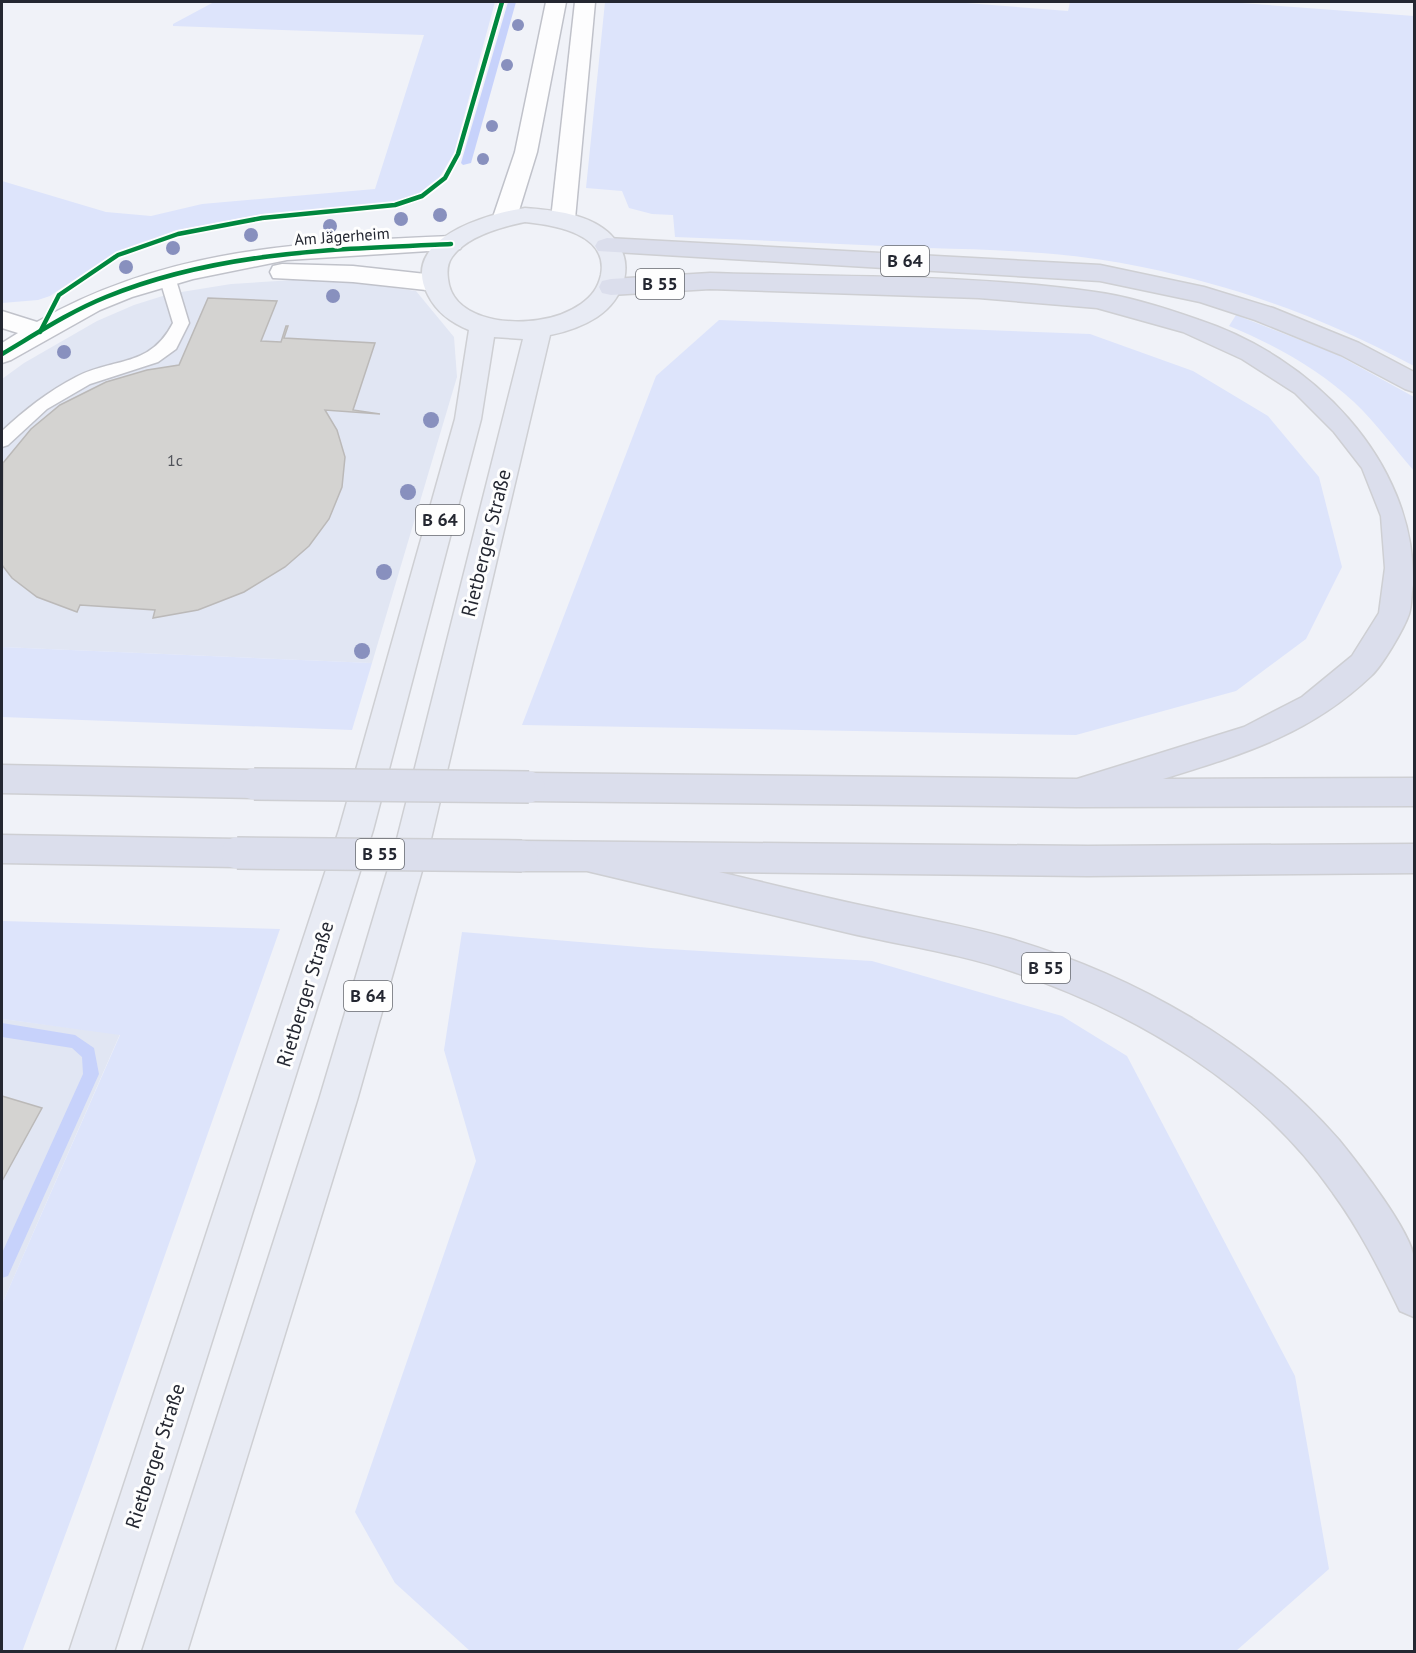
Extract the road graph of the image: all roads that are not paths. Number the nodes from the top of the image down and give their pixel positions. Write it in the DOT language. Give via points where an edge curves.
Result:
graph roads {
  1 [pos="556,2"];
  2 [pos="585,2"];
  3 [pos="505,217"];
  4 [pos="563,219"];
  5 [pos="451,243"];
  6 [pos="608,246"];
  7 [pos="205,270"];
  8 [pos="168,280"];
  9 [pos="435,283"];
  10 [pos="611,287"];
  11 [pos="2,319"];
  12 [pos="483,326"];
  13 [pos="538,330"];
  14 [pos="40,332"];
  15 [pos="2,354"];
  16 [pos="1414,383"];
  17 [pos="2,441"];
  18 [pos="2,779"];
  19 [pos="1414,792"];
  20 [pos="1077,793"];
  21 [pos="2,849"];
  22 [pos="585,856"];
  23 [pos="1414,858"];
  24 [pos="1414,1298"];
  25 [pos="91,1652"];
  26 [pos="164,1652"];
  1 -- 3 [label="street" via="526,152"];
  2 -- 4 [label="street"];
  3 -- 4 [label="main road" via="535,215"];
  3 -- 5 [label="main road" via="466,232"];
  4 -- 6 [label="main road" via="581,225"];
  5 -- 7 [label="street, Am Jägerheim" via="265,255"];
  5 -- 9 [label="main road" via="437,262"];
  6 -- 10 [label="main road" via="615,266"];
  6 -- 16 [label="highway, B 64" via="1110,274 1204,295 1264,314 1350,349"];
  7 -- 8 [label="street, Am Jägerheim"];
  7 -- 9 [label="street, Am Jägerheim" via="353,274"];
  8 -- 14 [label="street, Am Jägerheim" via="122,291"];
  8 -- 17 [label="lane" via="181,323 170,345 152,357 84,380 41,405"];
  9 -- 12 [label="main road" via="442,301 459,316"];
  10 -- 13 [label="main road" via="595,306 570,321"];
  10 -- 20 [label="highway, B 55" via="722,282 979,290 1097,300 1192,326 1251,353 1304,387 1344,425 1374,465 1395,516 1400,568 1394,614 1363,665 1313,706 1254,737"];
  11 -- 14 [label="street"];
  12 -- 13 [label="main road" via="509,331"];
  12 -- 25 [label="main road, Rietberger Straße / B 64" via="468,418 356,830"];
  13 -- 26 [label="main road, Rietberger Straße / B 64" via="414,838 334,1111"];
  14 -- 15 [label="street, Am Jägerheim"];
  18 -- 20 [label="highway, B 55, bridge"];
  19 -- 20 [label="highway, B 55"];
  21 -- 22 [label="highway, B 55, bridge"];
  22 -- 23 [label="highway, B 55" via="1088,861"];
  22 -- 24 [label="highway, B 55" via="1011,956 1091,984 1170,1023 1239,1069 1302,1125 1356,1190 1400,1264"];
}
